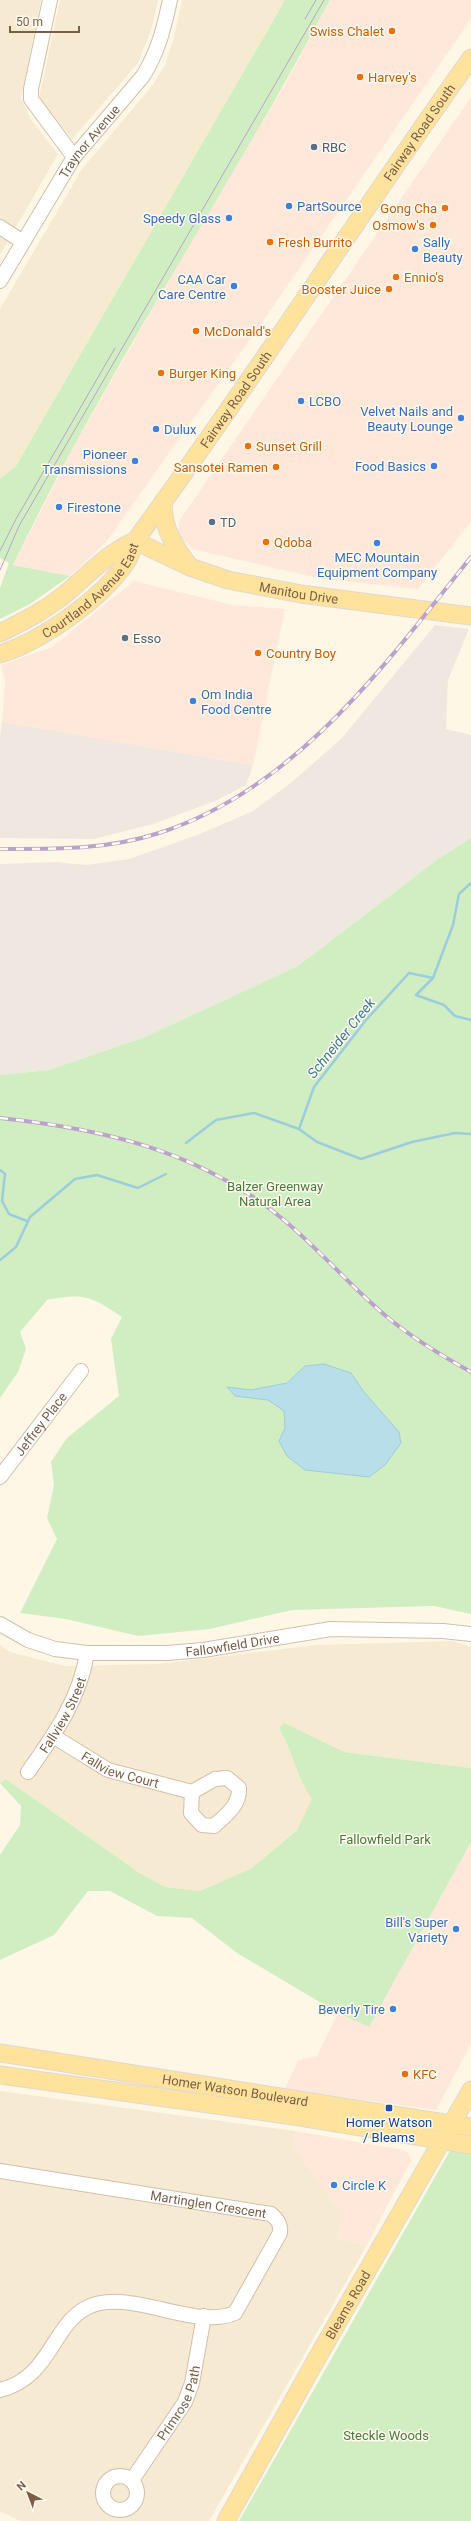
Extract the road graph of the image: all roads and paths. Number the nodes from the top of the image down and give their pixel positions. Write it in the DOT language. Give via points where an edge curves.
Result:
graph roads {
  1 [pos="50,0"];
  2 [pos="170,0"];
  3 [pos="471,58"];
  4 [pos="74,157"];
  5 [pos="0,227"];
  6 [pos="22,242"];
  7 [pos="0,281"];
  8 [pos="163,502"];
  9 [pos="135,541"];
  10 [pos="190,567"];
  11 [pos="471,616"];
  12 [pos="0,633"];
  13 [pos="1,653"];
  14 [pos="81,1371"];
  15 [pos="0,1477"];
  16 [pos="0,1624"];
  17 [pos="471,1634"];
  18 [pos="88,1653"];
  19 [pos="53,1736"];
  20 [pos="28,1772"];
  21 [pos="192,1792"];
  22 [pos="0,2053"];
  23 [pos="0,2074"];
  24 [pos="471,2090"];
  25 [pos="451,2125"];
  26 [pos="471,2127"];
  27 [pos="442,2140"];
  28 [pos="471,2145"];
  29 [pos="0,2170"];
  30 [pos="204,2316"];
  31 [pos="0,2390"];
  32 [pos="132,2480"];
  33 [pos="226,2521"];
  1 -- 4 [label="street" via="31,99"];
  2 -- 4 [label="street, Traynor Avenue" via="162,34 151,63"];
  3 -- 8 [label="main road, Fairway Road South"];
  4 -- 6 [label="street, Traynor Avenue"];
  5 -- 6 [label="street"];
  6 -- 7 [label="street, Traynor Avenue"];
  8 -- 9 [label="main road, Fairway Road South"];
  8 -- 10 [label="main road" via="164,523 170,538"];
  9 -- 10 [label="main road, Manitou Drive"];
  9 -- 12 [label="main road, Courtland Avenue East" via="116,549 62,596 31,617"];
  9 -- 13 [label="main road, Courtland Avenue East" via="128,560 82,608 18,648"];
  10 -- 11 [label="main road, Manitou Drive" via="228,580 267,588"];
  14 -- 15 [label="street, Jeffrey Place"];
  16 -- 18 [label="street, Fallowfield Drive" via="28,1640 55,1649"];
  17 -- 18 [label="street, Fallowfield Drive" via="443,1630 331,1629 203,1650 167,1653"];
  18 -- 19 [label="street, Fallview Street" via="78,1693"];
  19 -- 20 [label="street, Fallview Street"];
  19 -- 21 [label="street, Fallview Court" via="108,1770"];
  22 -- 25 [label="main road, Homer Watson Boulevard"];
  23 -- 27 [label="main road, Homer Watson Boulevard"];
  24 -- 25 [label="main road, Bleams Road"];
  25 -- 26 [label="main road, Homer Watson Boulevard"];
  25 -- 27 [label="main road, Bleams Road"];
  27 -- 28 [label="main road, Homer Watson Boulevard"];
  27 -- 33 [label="main road, Bleams Road"];
  29 -- 30 [label="street, Martinglen Crescent" via="271,2214 279,2223 280,2233 235,2313 225,2317"];
  30 -- 31 [label="street, Martinglen Crescent" via="110,2301 85,2308 70,2322 38,2369 8,2388"];
  30 -- 32 [label="street, Primrose Path" via="192,2382 185,2402"];
}
